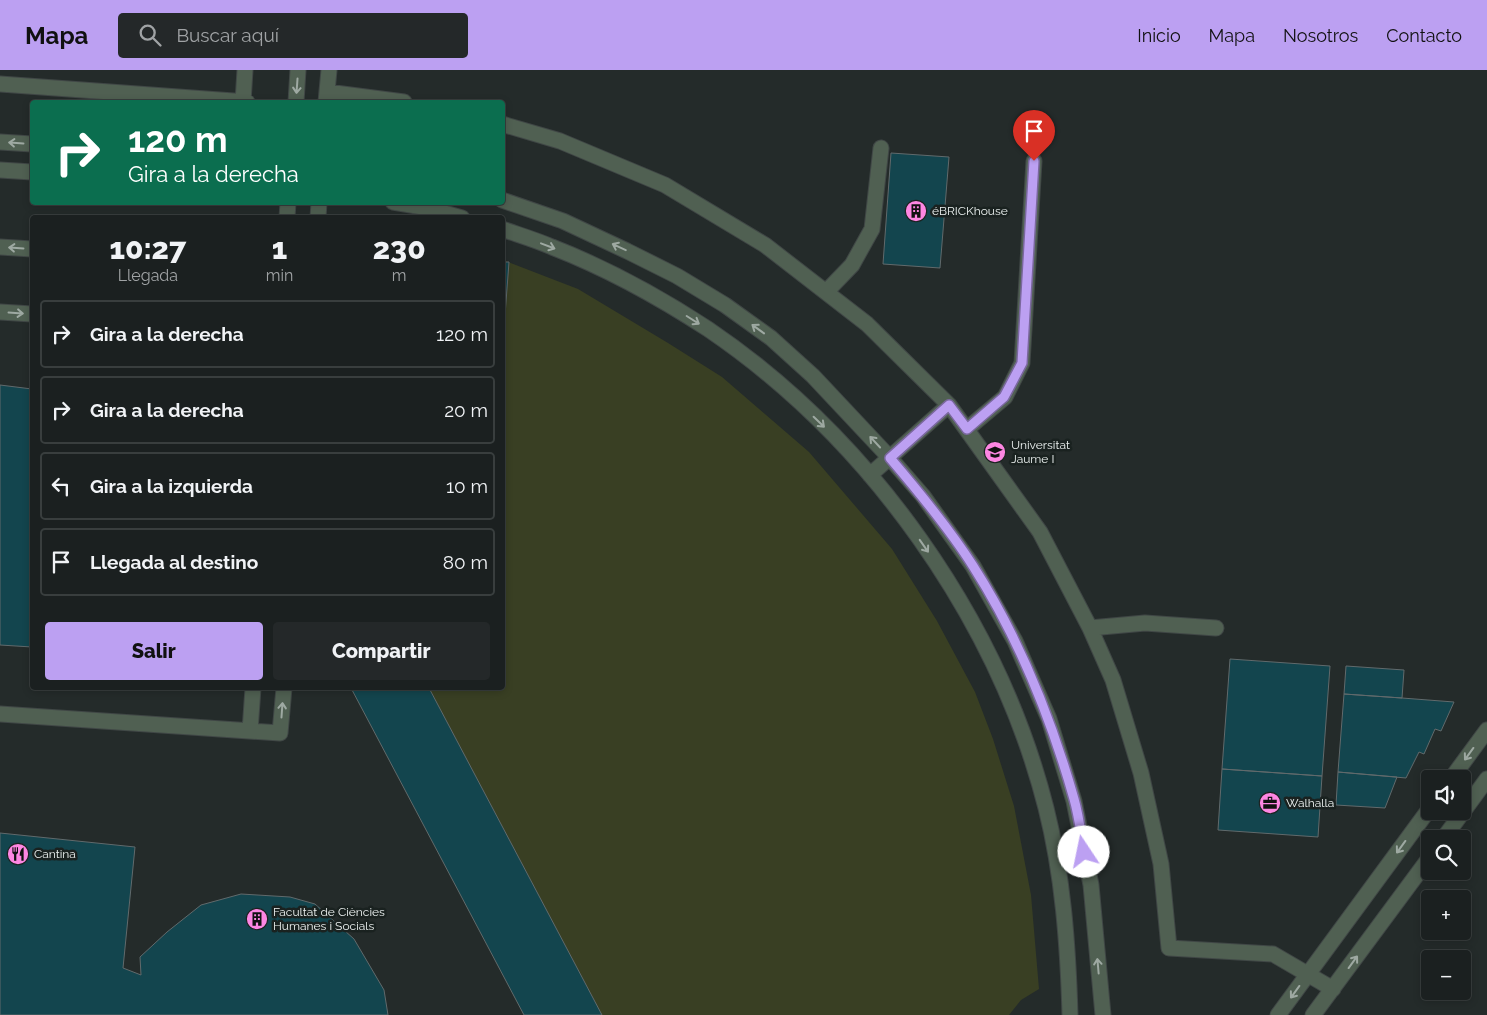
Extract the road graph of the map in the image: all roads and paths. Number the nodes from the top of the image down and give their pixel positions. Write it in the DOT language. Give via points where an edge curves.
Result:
graph roads {
  1 [pos="245,70"];
  2 [pos="298,70"];
  3 [pos="329,70"];
  4 [pos="0,84"];
  5 [pos="327,97"];
  6 [pos="216,100"];
  7 [pos="243,100"];
  8 [pos="296,100"];
  9 [pos="373,100"];
  10 [pos="505,125"];
  11 [pos="0,142"];
  12 [pos="30,144"];
  13 [pos="881,148"];
  14 [pos="1034,161"];
  15 [pos="0,170"];
  16 [pos="30,172"];
  17 [pos="505,201"];
  18 [pos="411,205"];
  19 [pos="451,215"];
  20 [pos="505,230"];
  21 [pos="0,247"];
  22 [pos="30,249"];
  23 [pos="826,292"];
  24 [pos="0,312"];
  25 [pos="30,314"];
  26 [pos="949,405"];
  27 [pos="967,429"];
  28 [pos="890,458"];
  29 [pos="870,475"];
  30 [pos="1090,628"];
  31 [pos="1216,628"];
  32 [pos="253,690"];
  33 [pos="284,690"];
  34 [pos="0,714"];
  35 [pos="1487,730"];
  36 [pos="250,731"];
  37 [pos="1458,770"];
  38 [pos="1487,779"];
  39 [pos="1421,820"];
  40 [pos="1450,830"];
  41 [pos="1421,869"];
  42 [pos="1308,974"];
  43 [pos="1333,989"];
  44 [pos="1070,1015"];
  45 [pos="1076,1015"];
  46 [pos="1103,1015"];
  47 [pos="1278,1015"];
  48 [pos="1313,1015"];
  1 -- 7 [label="street"];
  2 -- 8 [label="street, one-way"];
  3 -- 5 [label="street"];
  4 -- 6 [label="street"];
  5 -- 9 [label="street"];
  10 -- 23 [label="street" via="560,141 665,185 765,245"];
  12 -- 11 [label="street, one-way"];
  13 -- 23 [label="street" via="872,229 852,265"];
  14 -- 27 [label="street" via="1022,363 1004,397"];
  15 -- 16 [label="street"];
  28 -- 17 [label="street, one-way" via="813,376 771,338 726,305 627,250 562,221"];
  18 -- 19 [label="street"];
  20 -- 29 [label="street, one-way" via="614,275 708,330 794,397"];
  22 -- 21 [label="street, one-way"];
  23 -- 26 [label="street" via="867,324"];
  24 -- 25 [label="street, one-way"];
  26 -- 27 [label="street"];
  26 -- 28 [label="street"];
  27 -- 30 [label="street" via="1040,532"];
  28 -- 29 [label="street"];
  46 -- 28 [label="street, one-way" via="1091,885 1074,801 1049,719 1015,641 973,566 923,496"];
  29 -- 44 [label="street, one-way" via="949,581 989,654 1021,729 1046,808 1062,890"];
  30 -- 31 [label="street" via="1145,623"];
  30 -- 42 [label="street" via="1113,680 1141,774 1161,864 1169,948 1272,954"];
  32 -- 36 [label="street"];
  36 -- 33 [label="street, one-way" via="280,733"];
  34 -- 36 [label="street"];
  35 -- 37 [label="street, one-way"];
  38 -- 40 [label="street"];
  39 -- 42 [label="street, one-way"];
  43 -- 41 [label="street, one-way"];
  42 -- 43 [label="street"];
  42 -- 47 [label="street, one-way"];
  43 -- 48 [label="street"];
  44 -- 45 [label="street"];
}
